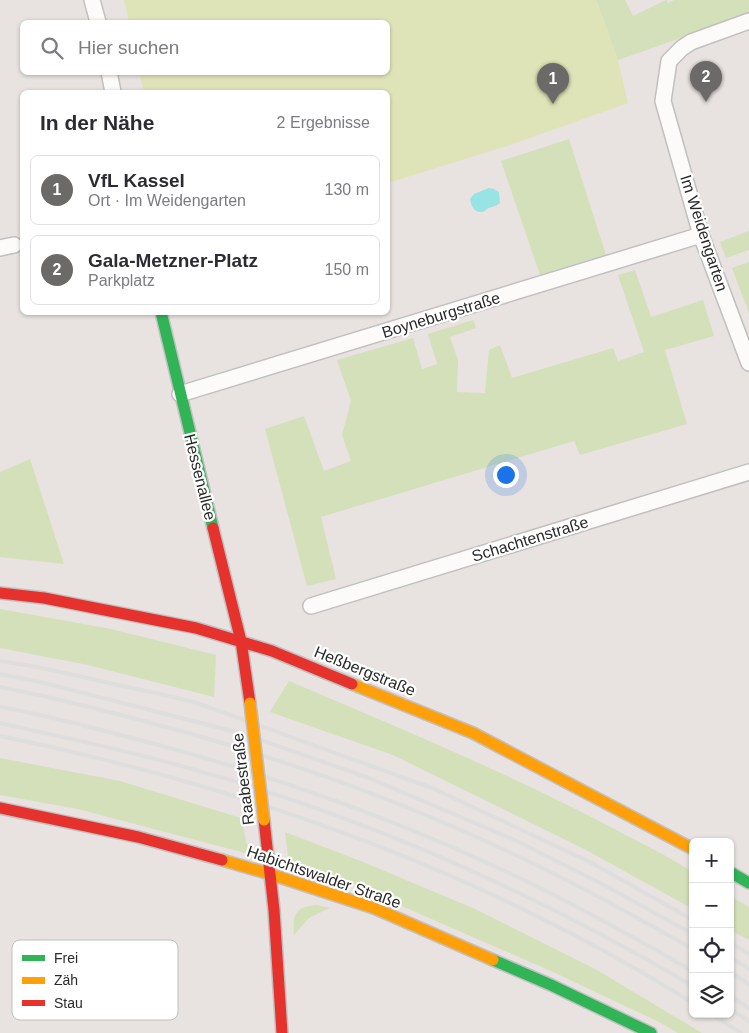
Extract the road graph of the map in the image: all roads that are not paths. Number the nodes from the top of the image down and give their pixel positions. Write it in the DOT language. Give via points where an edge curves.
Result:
graph roads {
  1 [pos="92,0"];
  2 [pos="97,20"];
  3 [pos="749,21"];
  4 [pos="110,75"];
  5 [pos="113,90"];
  6 [pos="701,235"];
  7 [pos="162,315"];
  8 [pos="749,363"];
  9 [pos="180,394"];
  10 [pos="749,472"];
  11 [pos="0,593"];
  12 [pos="311,606"];
  13 [pos="241,641"];
  14 [pos="0,808"];
  15 [pos="689,848"];
  16 [pos="270,874"];
  17 [pos="734,874"];
  18 [pos="749,883"];
  19 [pos="282,1033"];
  20 [pos="651,1033"];
  1 -- 2 [label="street"];
  3 -- 6 [label="street, Im Weidengarten" via="691,42 669,62 663,101"];
  4 -- 5 [label="street"];
  6 -- 8 [label="street, Im Weidengarten"];
  6 -- 9 [label="street, Boyneburgstraße"];
  7 -- 9 [label="street, Hessenallee"];
  9 -- 13 [label="street, Hessenallee"];
  10 -- 12 [label="street, Schachtenstraße"];
  11 -- 13 [label="street, Heßbergstraße" via="44,598 188,626"];
  13 -- 15 [label="street, Heßbergstraße" via="473,733"];
  13 -- 16 [label="street, Raabestraße, bridge"];
  14 -- 16 [label="street, Habichtswalder Straße" via="138,837"];
  16 -- 19 [label="street, Raabestraße"];
  16 -- 20 [label="street, Habichtswalder Straße" via="374,908"];
  17 -- 18 [label="street"];
}
